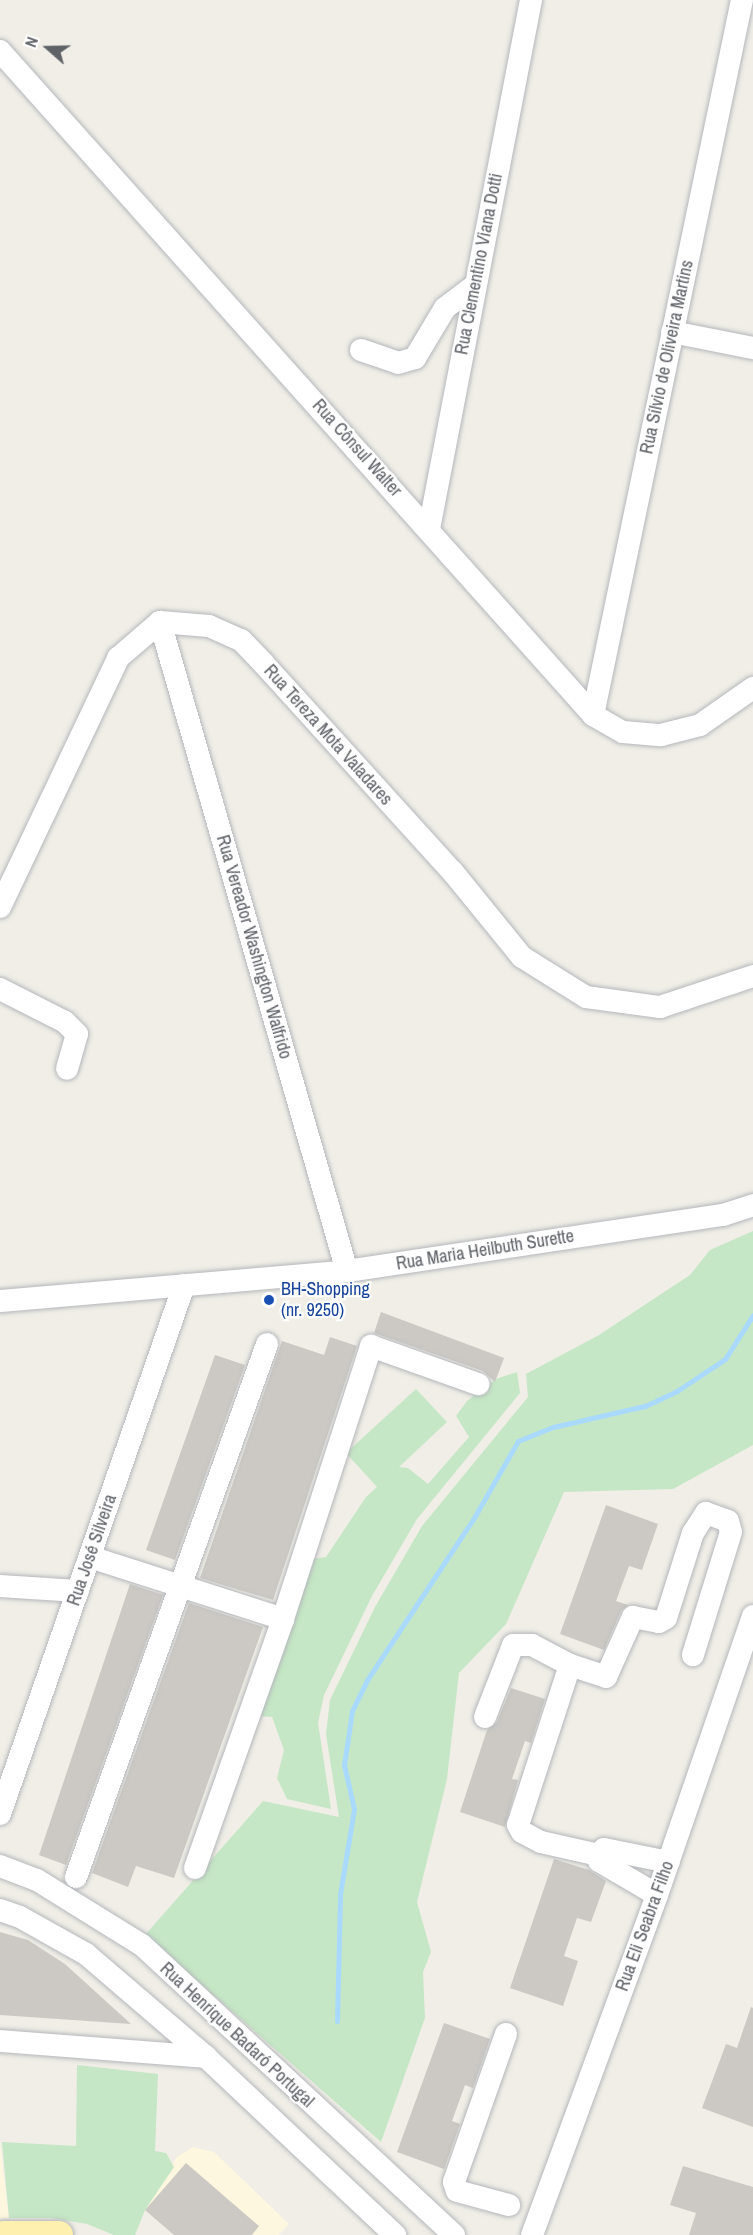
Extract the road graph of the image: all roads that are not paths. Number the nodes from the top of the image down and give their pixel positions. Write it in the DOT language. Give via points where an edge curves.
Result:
graph roads {
  1 [pos="531,0"];
  2 [pos="742,0"];
  3 [pos="0,51"];
  4 [pos="474,286"];
  5 [pos="672,332"];
  6 [pos="753,348"];
  7 [pos="361,350"];
  8 [pos="429,529"];
  9 [pos="160,622"];
  10 [pos="753,688"];
  11 [pos="593,715"];
  12 [pos="0,906"];
  13 [pos="753,976"];
  14 [pos="0,989"];
  15 [pos="67,1069"];
  16 [pos="753,1205"];
  17 [pos="347,1271"];
  18 [pos="184,1285"];
  19 [pos="0,1301"];
  20 [pos="267,1344"];
  21 [pos="478,1384"];
  22 [pos="90,1557"];
  23 [pos="178,1585"];
  24 [pos="0,1586"];
  25 [pos="78,1591"];
  26 [pos="753,1616"];
  27 [pos="283,1619"];
  28 [pos="693,1655"];
  29 [pos="570,1665"];
  30 [pos="485,1717"];
  31 [pos="10,1758"];
  32 [pos="0,1814"];
  33 [pos="598,1855"];
  34 [pos="669,1862"];
  35 [pos="0,1866"];
  36 [pos="195,1868"];
  37 [pos="76,1877"];
  38 [pos="657,1895"];
  39 [pos="0,1910"];
  40 [pos="506,2034"];
  41 [pos="0,2041"];
  42 [pos="206,2057"];
  43 [pos="509,2205"];
  44 [pos="4,2235"];
  45 [pos="59,2235"];
  46 [pos="394,2235"];
  47 [pos="454,2235"];
  48 [pos="532,2235"];
  1 -- 4 [label="street, Rua Clementino Viana Dotti"];
  2 -- 5 [label="street, Rua Sílvio de Oliveira Martins"];
  3 -- 8 [label="street, Rua Cônsul Walter"];
  4 -- 7 [label="street" via="445,308 415,358 398,363"];
  4 -- 8 [label="street, Rua Clementino Viana Dotti"];
  5 -- 6 [label="street"];
  5 -- 11 [label="street, Rua Sílvio de Oliveira Martins"];
  8 -- 11 [label="street, Rua Cônsul Walter"];
  9 -- 12 [label="street" via="118,658"];
  9 -- 13 [label="street, Rua Tereza Mota Valadares" via="209,626 241,640 452,871 522,957 586,997 660,1007"];
  9 -- 17 [label="street, Rua Vereador Washington Walfrido"];
  10 -- 11 [label="street, Rua Cônsul Walter" via="700,725 661,735 623,732"];
  14 -- 15 [label="street" via="65,1022 77,1034"];
  16 -- 17 [label="street, Rua Maria Heilbuth Surette" via="723,1215"];
  17 -- 18 [label="street, Rua Maria Heilbuth Surette"];
  18 -- 19 [label="street, Rua Maria Heilbuth Surette"];
  18 -- 22 [label="street, Rua José Silveira"];
  20 -- 23 [label="street"];
  21 -- 27 [label="street" via="371,1346"];
  22 -- 23 [label="street"];
  22 -- 25 [label="street, Rua José Silveira"];
  23 -- 27 [label="street"];
  23 -- 37 [label="street"];
  24 -- 25 [label="street"];
  25 -- 31 [label="street, Rua José Silveira"];
  26 -- 34 [label="street, Rua Eli Seabra Filho"];
  27 -- 36 [label="street"];
  28 -- 29 [label="street" via="731,1532 728,1521 706,1514 693,1533 666,1618 659,1622 633,1617 606,1677"];
  29 -- 30 [label="street" via="532,1645 513,1645"];
  29 -- 33 [label="street" via="518,1825 522,1832 541,1842"];
  31 -- 32 [label="street, Rua José Silveira"];
  33 -- 34 [label="street" via="604,1849"];
  33 -- 38 [label="street" via="599,1861"];
  34 -- 38 [label="street, Rua Eli Seabra Filho"];
  35 -- 47 [label="street, Rua Henrique Badaró Portugal" via="37,1880 142,1945"];
  38 -- 48 [label="street, Rua Eli Seabra Filho"];
  39 -- 42 [label="street, Rua Henrique Badaró Portugal" via="86,1954"];
  40 -- 43 [label="street" via="454,2182 457,2191"];
  41 -- 42 [label="street"];
  42 -- 46 [label="street, Rua Henrique Badaró Portugal"];
  44 -- 45 [label="main road"];
}
